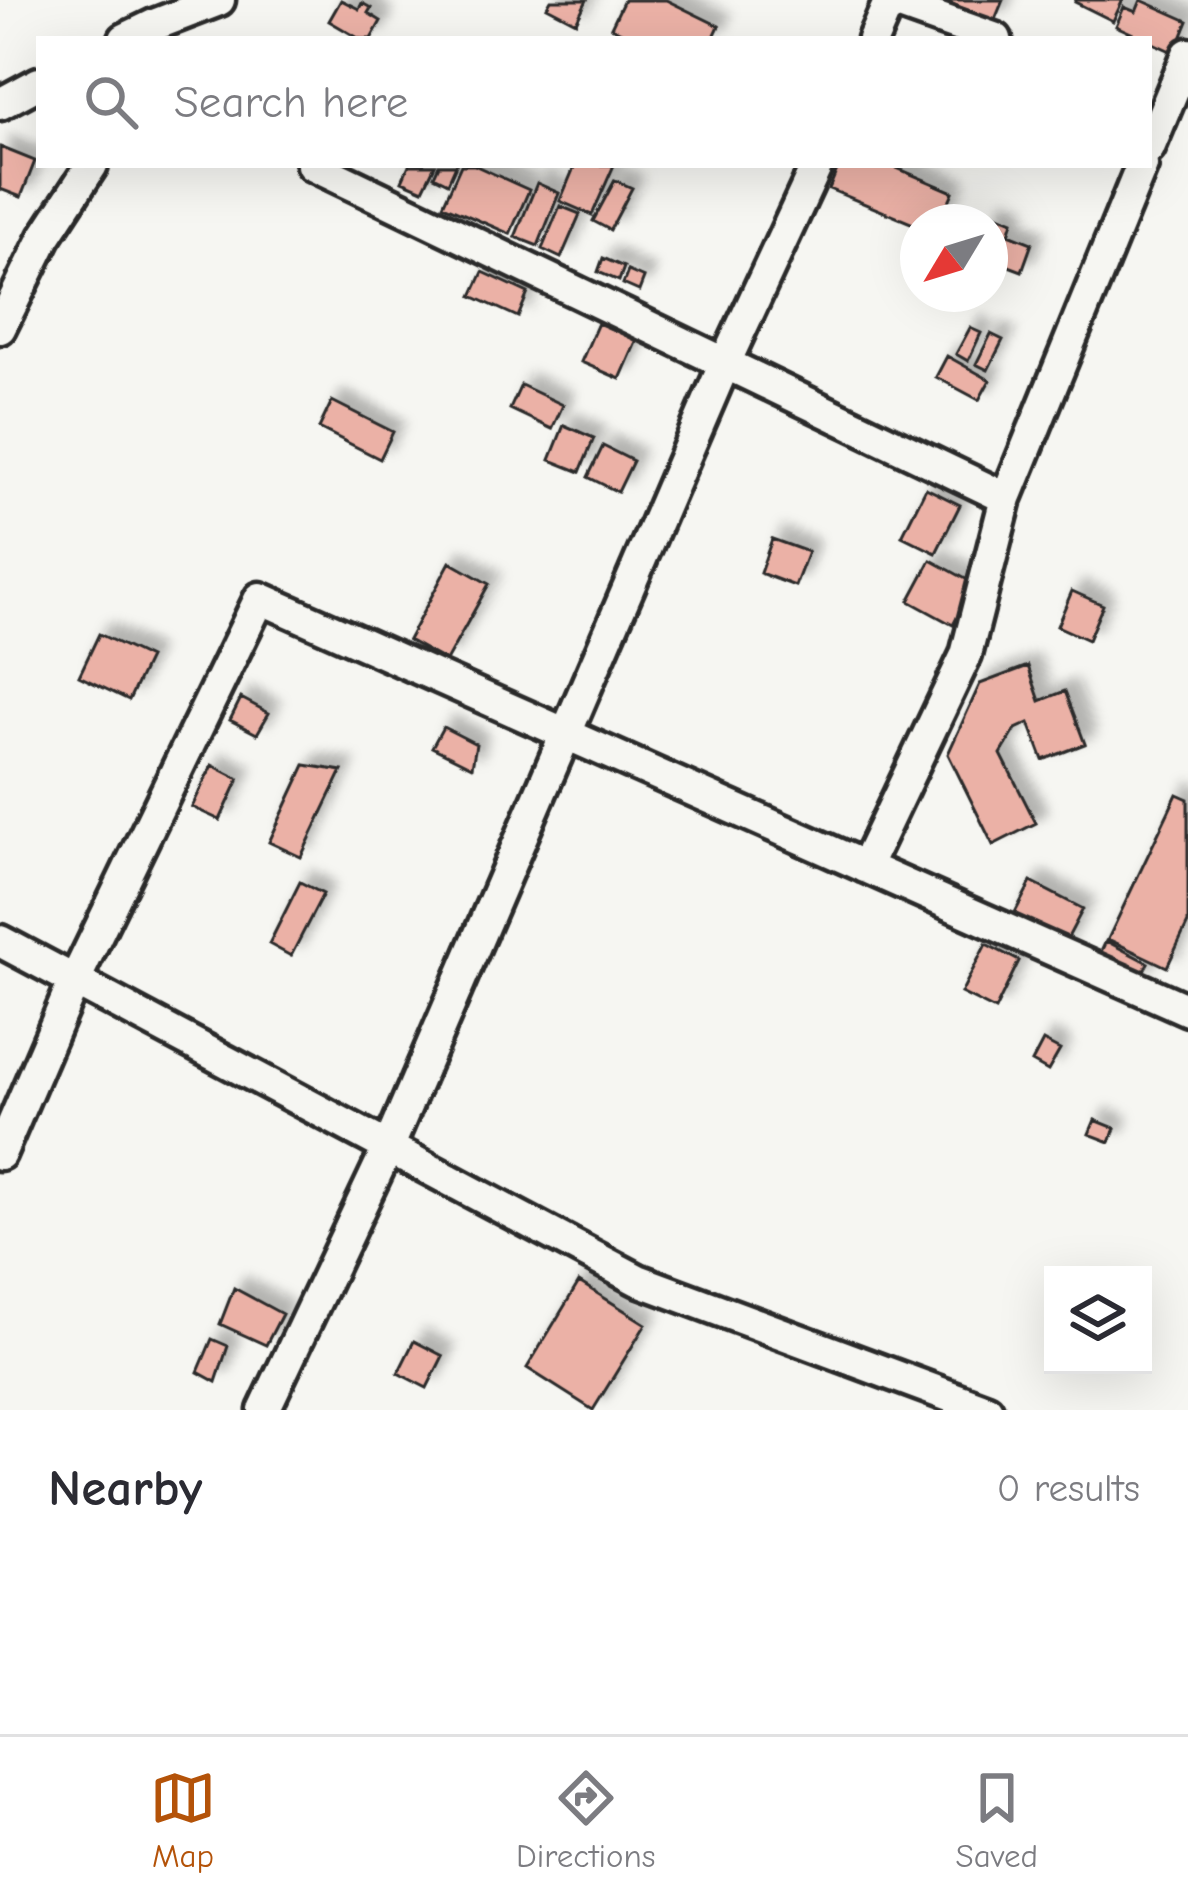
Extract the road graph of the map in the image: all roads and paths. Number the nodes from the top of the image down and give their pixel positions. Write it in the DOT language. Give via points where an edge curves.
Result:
graph roads {
  1 [pos="219,0"];
  2 [pos="889,0"];
  3 [pos="152,32"];
  4 [pos="874,36"];
  5 [pos="987,36"];
  6 [pos="1188,54"];
  7 [pos="36,85"];
  8 [pos="1168,101"];
  9 [pos="0,104"];
  10 [pos="1152,141"];
  11 [pos="90,168"];
  12 [pos="318,168"];
  13 [pos="816,168"];
  14 [pos="1141,168"];
  15 [pos="0,328"];
  16 [pos="725,363"];
  17 [pos="1006,498"];
  18 [pos="566,734"];
  19 [pos="866,867"];
  20 [pos="0,941"];
  21 [pos="74,982"];
  22 [pos="1188,1010"];
  23 [pos="388,1148"];
  24 [pos="0,1154"];
  25 [pos="263,1410"];
  26 [pos="987,1410"];
  1 -- 3 [label="street"];
  2 -- 4 [label="street"];
  2 -- 5 [label="street"];
  6 -- 8 [label="street"];
  7 -- 9 [label="street"];
  8 -- 10 [label="street"];
  11 -- 15 [label="street"];
  12 -- 16 [label="street"];
  13 -- 16 [label="street"];
  14 -- 17 [label="street"];
  16 -- 17 [label="street"];
  16 -- 18 [label="street"];
  17 -- 19 [label="street" via="966,656"];
  18 -- 19 [label="street"];
  18 -- 21 [label="street" via="260,598"];
  18 -- 23 [label="street"];
  19 -- 22 [label="street"];
  20 -- 21 [label="street"];
  21 -- 23 [label="street"];
  21 -- 24 [label="street"];
  23 -- 25 [label="street"];
  23 -- 26 [label="street" via="638,1280"];
}
